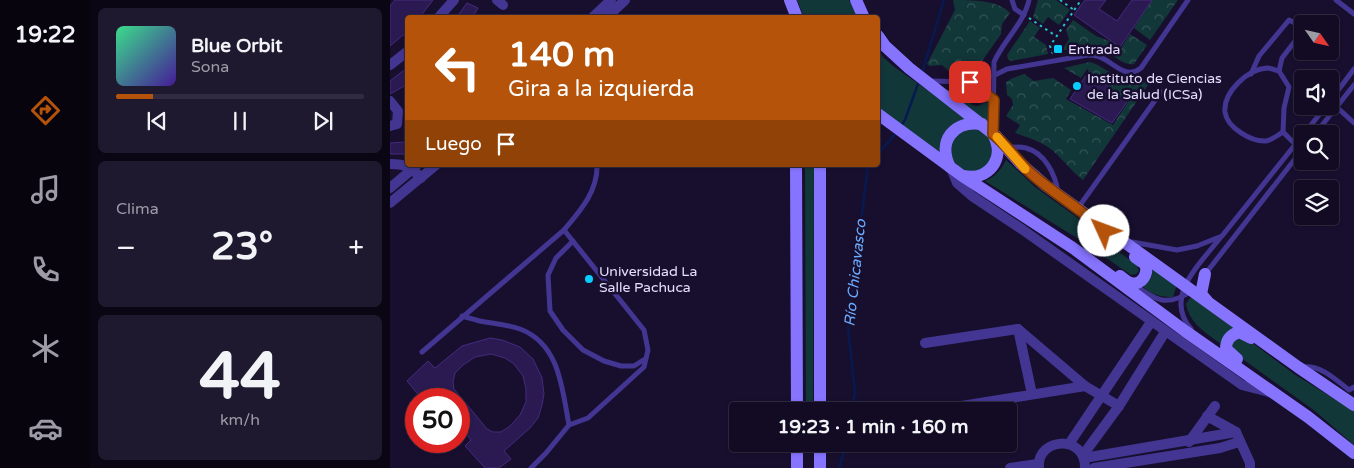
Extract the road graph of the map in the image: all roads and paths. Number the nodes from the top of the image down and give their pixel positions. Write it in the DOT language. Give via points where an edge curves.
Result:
graph roads {
  1 [pos="454,0"];
  2 [pos="612,0"];
  3 [pos="625,0"];
  4 [pos="856,0"];
  5 [pos="1012,0"];
  6 [pos="1029,0"];
  7 [pos="1060,0"];
  8 [pos="1081,0"];
  9 [pos="1188,0"];
  10 [pos="1336,0"];
  11 [pos="1074,10"];
  12 [pos="1354,14"];
  13 [pos="441,15"];
  14 [pos="595,15"];
  15 [pos="609,15"];
  16 [pos="863,15"];
  17 [pos="1024,15"];
  18 [pos="1029,18"];
  19 [pos="1056,36"];
  20 [pos="880,39"];
  21 [pos="405,53"];
  22 [pos="1053,54"];
  23 [pos="390,64"];
  24 [pos="1354,69"];
  25 [pos="1279,71"];
  26 [pos="1251,74"];
  27 [pos="993,76"];
  28 [pos="924,79"];
  29 [pos="970,82"];
  30 [pos="1354,85"];
  31 [pos="1339,89"];
  32 [pos="1161,92"];
  33 [pos="994,100"];
  34 [pos="390,101"];
  35 [pos="1339,104"];
  36 [pos="1339,108"];
  37 [pos="1319,115"];
  38 [pos="1330,115"];
  39 [pos="882,118"];
  40 [pos="1354,122"];
  41 [pos="982,124"];
  42 [pos="1311,125"];
  43 [pos="1322,125"];
  44 [pos="390,126"];
  45 [pos="1283,132"];
  46 [pos="993,134"];
  47 [pos="1294,144"];
  48 [pos="1005,146"];
  49 [pos="1294,146"];
  50 [pos="1294,160"];
  51 [pos="390,164"];
  52 [pos="405,165"];
  53 [pos="415,167"];
  54 [pos="434,167"];
  55 [pos="597,167"];
  56 [pos="796,167"];
  57 [pos="820,167"];
  58 [pos="956,172"];
  59 [pos="421,178"];
  60 [pos="390,188"];
  61 [pos="1059,195"];
  62 [pos="390,204"];
  63 [pos="1077,208"];
  64 [pos="1092,218"];
  65 [pos="564,230"];
  66 [pos="1222,236"];
  67 [pos="1121,239"];
  68 [pos="574,241"];
  69 [pos="1053,242"];
  70 [pos="1205,274"];
  71 [pos="1132,283"];
  72 [pos="1188,288"];
  73 [pos="1182,298"];
  74 [pos="1207,301"];
  75 [pos="462,316"];
  76 [pos="1151,322"];
  77 [pos="1018,329"];
  78 [pos="1165,332"];
  79 [pos="925,343"];
  80 [pos="1208,347"];
  81 [pos="422,352"];
  82 [pos="645,359"];
  83 [pos="1298,367"];
  84 [pos="1085,386"];
  85 [pos="1032,394"];
  86 [pos="1277,394"];
  87 [pos="1102,395"];
  88 [pos="1350,395"];
  89 [pos="797,402"];
  90 [pos="820,402"];
  91 [pos="984,402"];
  92 [pos="1118,406"];
  93 [pos="1215,406"];
  94 [pos="1207,416"];
  95 [pos="569,425"];
  96 [pos="1238,437"];
  97 [pos="1190,440"];
  98 [pos="1069,444"];
  99 [pos="797,452"];
  100 [pos="820,452"];
  101 [pos="1354,453"];
  102 [pos="1181,454"];
  103 [pos="1084,460"];
  104 [pos="1038,466"];
  105 [pos="531,468"];
  106 [pos="797,468"];
  107 [pos="820,468"];
  108 [pos="1010,468"];
  109 [pos="1094,468"];
  110 [pos="1250,468"];
  1 -- 13 [label="street"];
  2 -- 14 [label="street"];
  3 -- 15 [label="street"];
  4 -- 16 [label="main road"];
  5 -- 17 [label="lane" via="1015,9"];
  6 -- 17 [label="lane"];
  7 -- 11 [label="path"];
  8 -- 11 [label="path"];
  9 -- 27 [label="lane" via="1136,72 1123,71 1104,59 1088,55 1007,69"];
  10 -- 12 [label="lane"];
  11 -- 19 [label="path"];
  17 -- 27 [label="lane" via="999,52"];
  18 -- 19 [label="path"];
  19 -- 22 [label="path" via="1050,46"];
  20 -- 28 [label="main road"];
  21 -- 23 [label="street"];
  24 -- 31 [label="lane"];
  25 -- 26 [label="lane" via="1266,68"];
  25 -- 26 [label="lane" via="1282,58 1302,32 1299,25 1289,20 1259,56"];
  25 -- 45 [label="lane" via="1288,87"];
  26 -- 45 [label="lane" via="1230,91 1225,112 1231,126 1254,140 1269,141"];
  27 -- 29 [label="lane"];
  27 -- 33 [label="lane"];
  28 -- 29 [label="lane"];
  28 -- 41 [label="main road"];
  29 -- 33 [label="lane"];
  30 -- 35 [label="lane"];
  32 -- 63 [label="lane"];
  33 -- 46 [label="lane"];
  34 -- 44 [label="street" via="398,111 398,124"];
  36 -- 40 [label="lane"];
  37 -- 42 [label="lane"];
  38 -- 43 [label="lane"];
  39 -- 58 [label="main road"];
  41 -- 46 [label="main road"];
  41 -- 58 [label="main road" via="956,128 948,138 946,157"];
  45 -- 47 [label="lane"];
  46 -- 48 [label="main road"];
  46 -- 58 [label="main road" via="998,149 992,168 972,178"];
  48 -- 61 [label="main road" via="1021,164"];
  48 -- 61 [label="lane" via="1027,148 1046,162 1053,171"];
  49 -- 66 [label="lane"];
  50 -- 70 [label="lane"];
  51 -- 52 [label="street"];
  53 -- 59 [label="street"];
  53 -- 60 [label="street"];
  54 -- 59 [label="street"];
  55 -- 65 [label="lane" via="592,192"];
  56 -- 89 [label="main road"];
  57 -- 90 [label="main road"];
  58 -- 69 [label="main road"];
  59 -- 62 [label="street"];
  61 -- 63 [label="main road"];
  63 -- 64 [label="main road"];
  64 -- 67 [label="main road"];
  64 -- 71 [label="main road" via="1117,244 1145,264 1145,276 1138,283"];
  65 -- 68 [label="lane"];
  65 -- 75 [label="lane"];
  66 -- 67 [label="lane" via="1177,250"];
  66 -- 72 [label="lane"];
  67 -- 72 [label="main road"];
  68 -- 82 [label="lane" via="644,330 648,350"];
  68 -- 82 [label="lane" via="556,258 548,276 550,310 554,317 583,350 604,361 634,366"];
  69 -- 71 [label="main road" via="1078,246"];
  69 -- 76 [label="street"];
  69 -- 80 [label="main road"];
  70 -- 72 [label="lane"];
  70 -- 74 [label="main road" via="1201,294"];
  71 -- 73 [label="lane" via="1152,298 1165,301"];
  72 -- 73 [label="lane"];
  72 -- 73 [label="lane"];
  72 -- 74 [label="main road"];
  73 -- 80 [label="lane" via="1180,305 1184,319"];
  74 -- 83 [label="main road"];
  75 -- 81 [label="lane"];
  75 -- 95 [label="lane" via="521,329 539,341 559,372"];
  76 -- 78 [label="street"];
  76 -- 87 [label="street"];
  77 -- 79 [label="street"];
  77 -- 84 [label="street"];
  77 -- 85 [label="street"];
  78 -- 86 [label="street" via="1242,385"];
  78 -- 92 [label="street"];
  80 -- 86 [label="main road"];
  82 -- 95 [label="lane" via="644,367 588,418"];
  83 -- 86 [label="main road" via="1246,335 1239,332 1229,337 1226,349 1231,355"];
  83 -- 88 [label="main road"];
  84 -- 85 [label="street"];
  84 -- 87 [label="street"];
  85 -- 91 [label="street"];
  86 -- 101 [label="main road"];
  87 -- 92 [label="street"];
  87 -- 98 [label="street"];
  92 -- 103 [label="street"];
  93 -- 94 [label="street"];
  94 -- 96 [label="street"];
  94 -- 97 [label="street"];
  95 -- 105 [label="lane"];
  96 -- 97 [label="street"];
  96 -- 102 [label="street" via="1220,448"];
  96 -- 110 [label="street"];
  97 -- 102 [label="street"];
  97 -- 103 [label="street"];
  98 -- 103 [label="street" via="1078,449"];
  98 -- 104 [label="street" via="1049,447 1042,454"];
  99 -- 106 [label="main road"];
  100 -- 107 [label="main road"];
  102 -- 109 [label="street"];
  104 -- 108 [label="street"];
}
